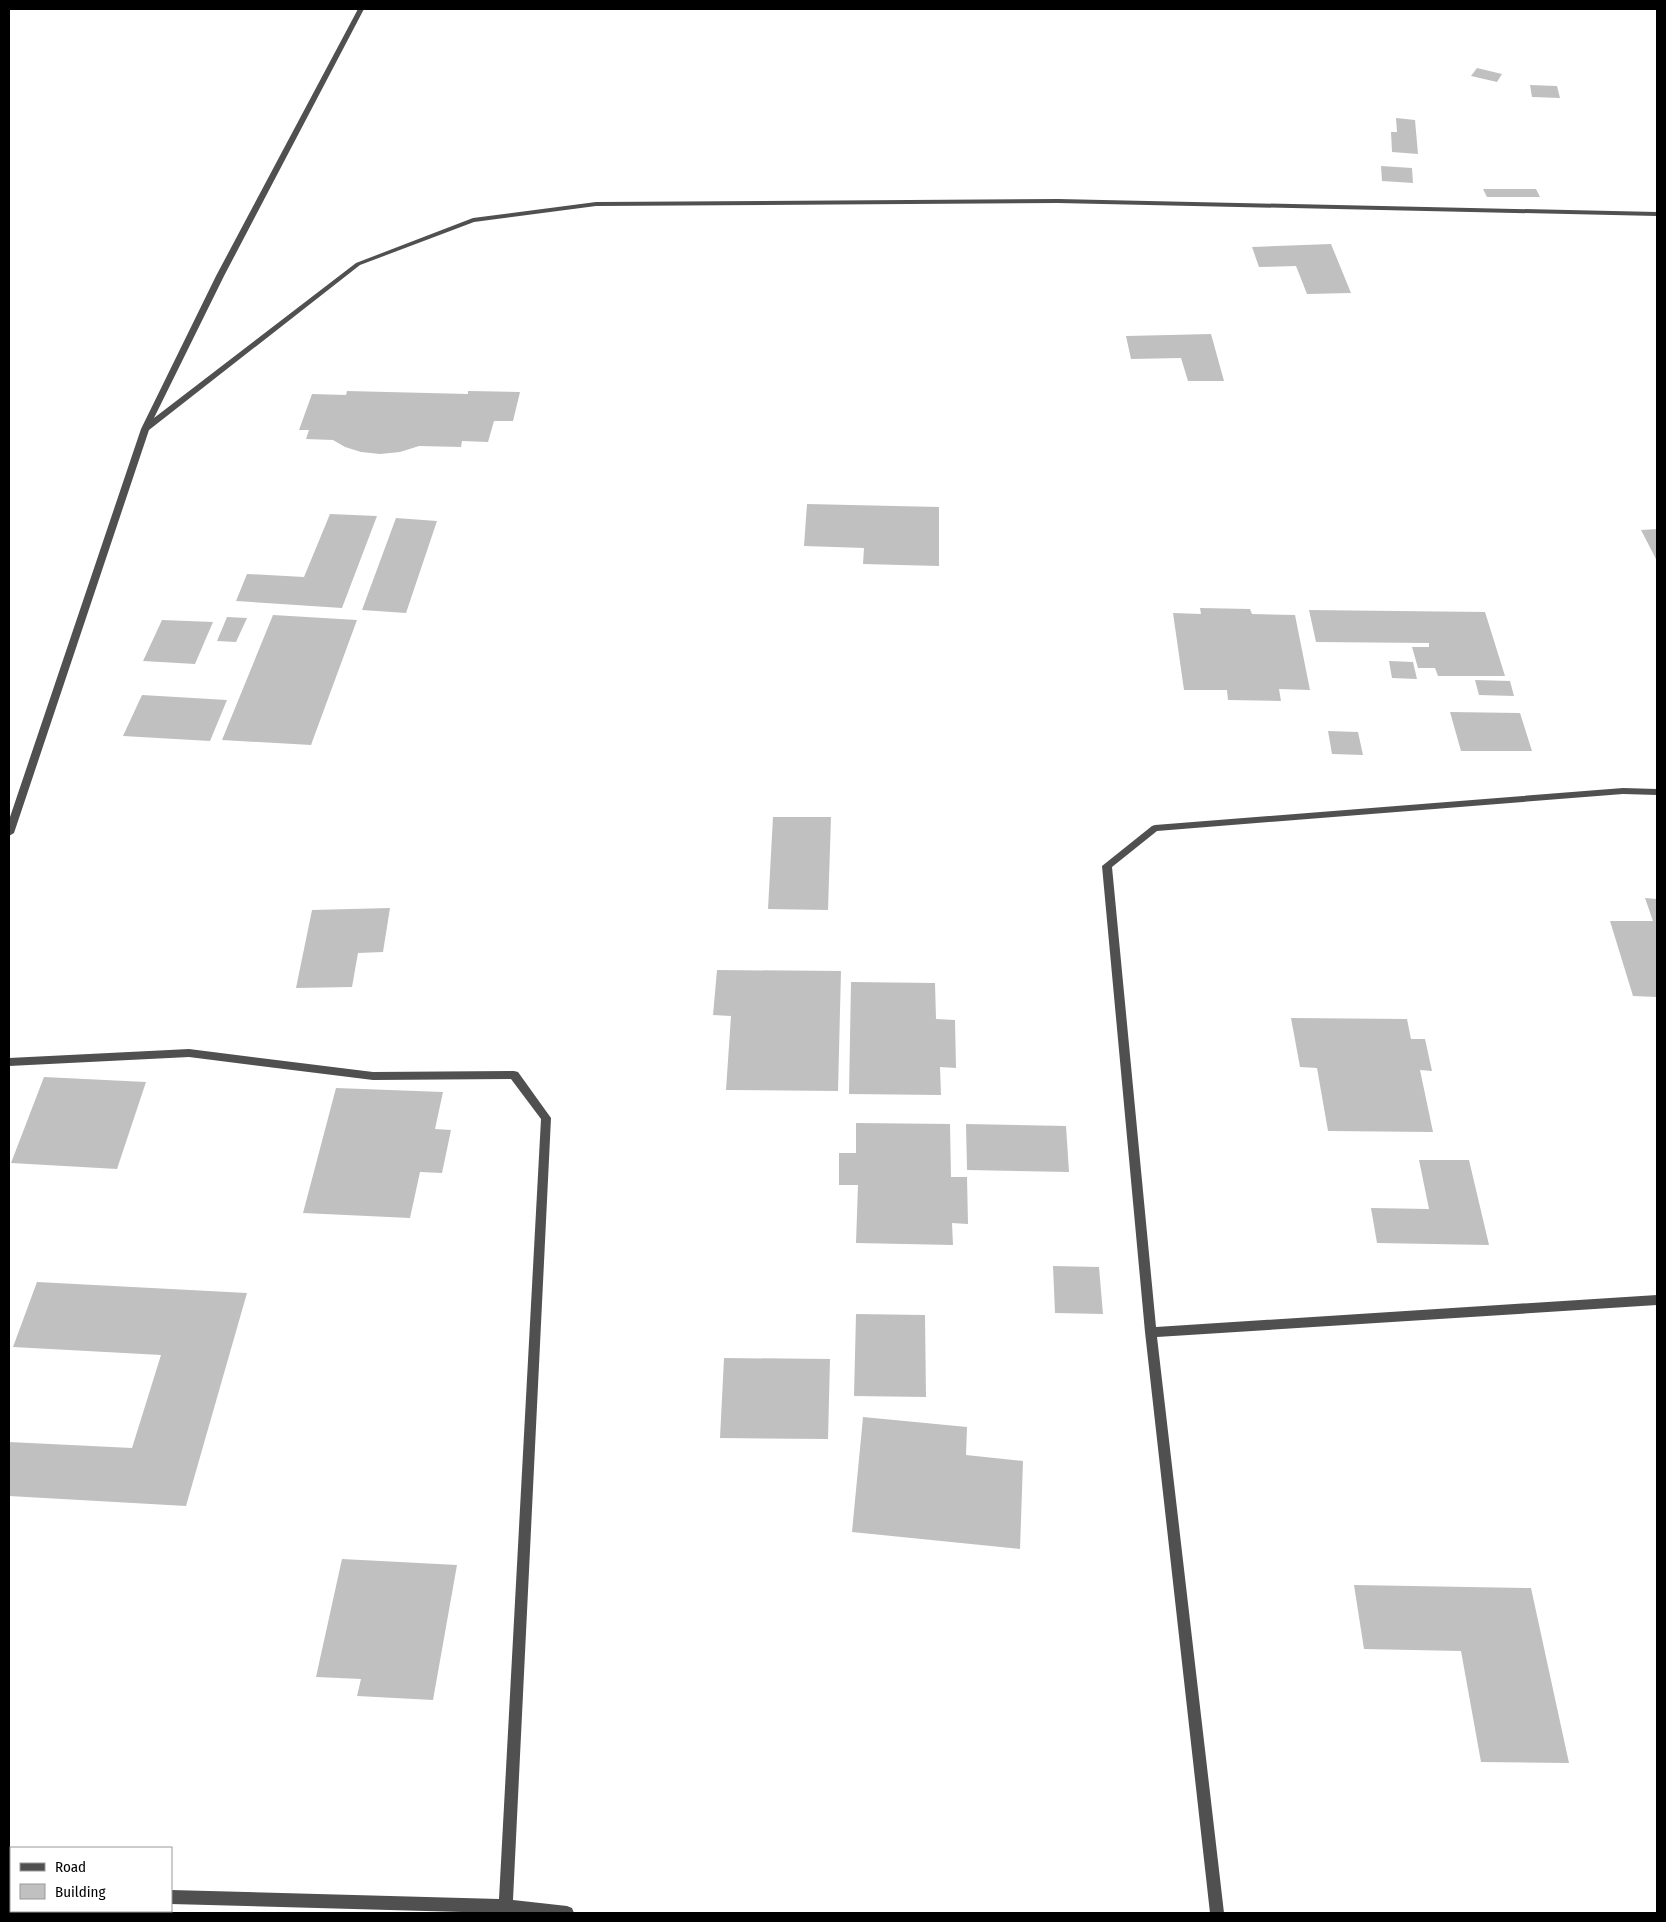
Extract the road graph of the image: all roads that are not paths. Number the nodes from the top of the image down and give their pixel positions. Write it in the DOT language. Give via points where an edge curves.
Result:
graph roads {
  1 [pos="361,9"];
  2 [pos="1657,214"];
  3 [pos="144,429"];
  4 [pos="1657,792"];
  5 [pos="9,834"];
  6 [pos="9,1062"];
  7 [pos="1657,1300"];
  8 [pos="1152,1332"];
  9 [pos="172,1897"];
  10 [pos="504,1910"];
  11 [pos="567,1913"];
  12 [pos="1217,1913"];
  1 -- 3 [label="street" via="220,276"];
  2 -- 3 [label="street" via="1058,200 596,204 473,220 358,264"];
  3 -- 5 [label="street"];
  4 -- 8 [label="street" via="1623,791 1154,828 1107,866"];
  6 -- 10 [label="street" via="189,1053 373,1076 514,1074 546,1118"];
  7 -- 8 [label="street"];
  8 -- 12 [label="street"];
  9 -- 10 [label="street"];
  10 -- 11 [label="street"];
}
